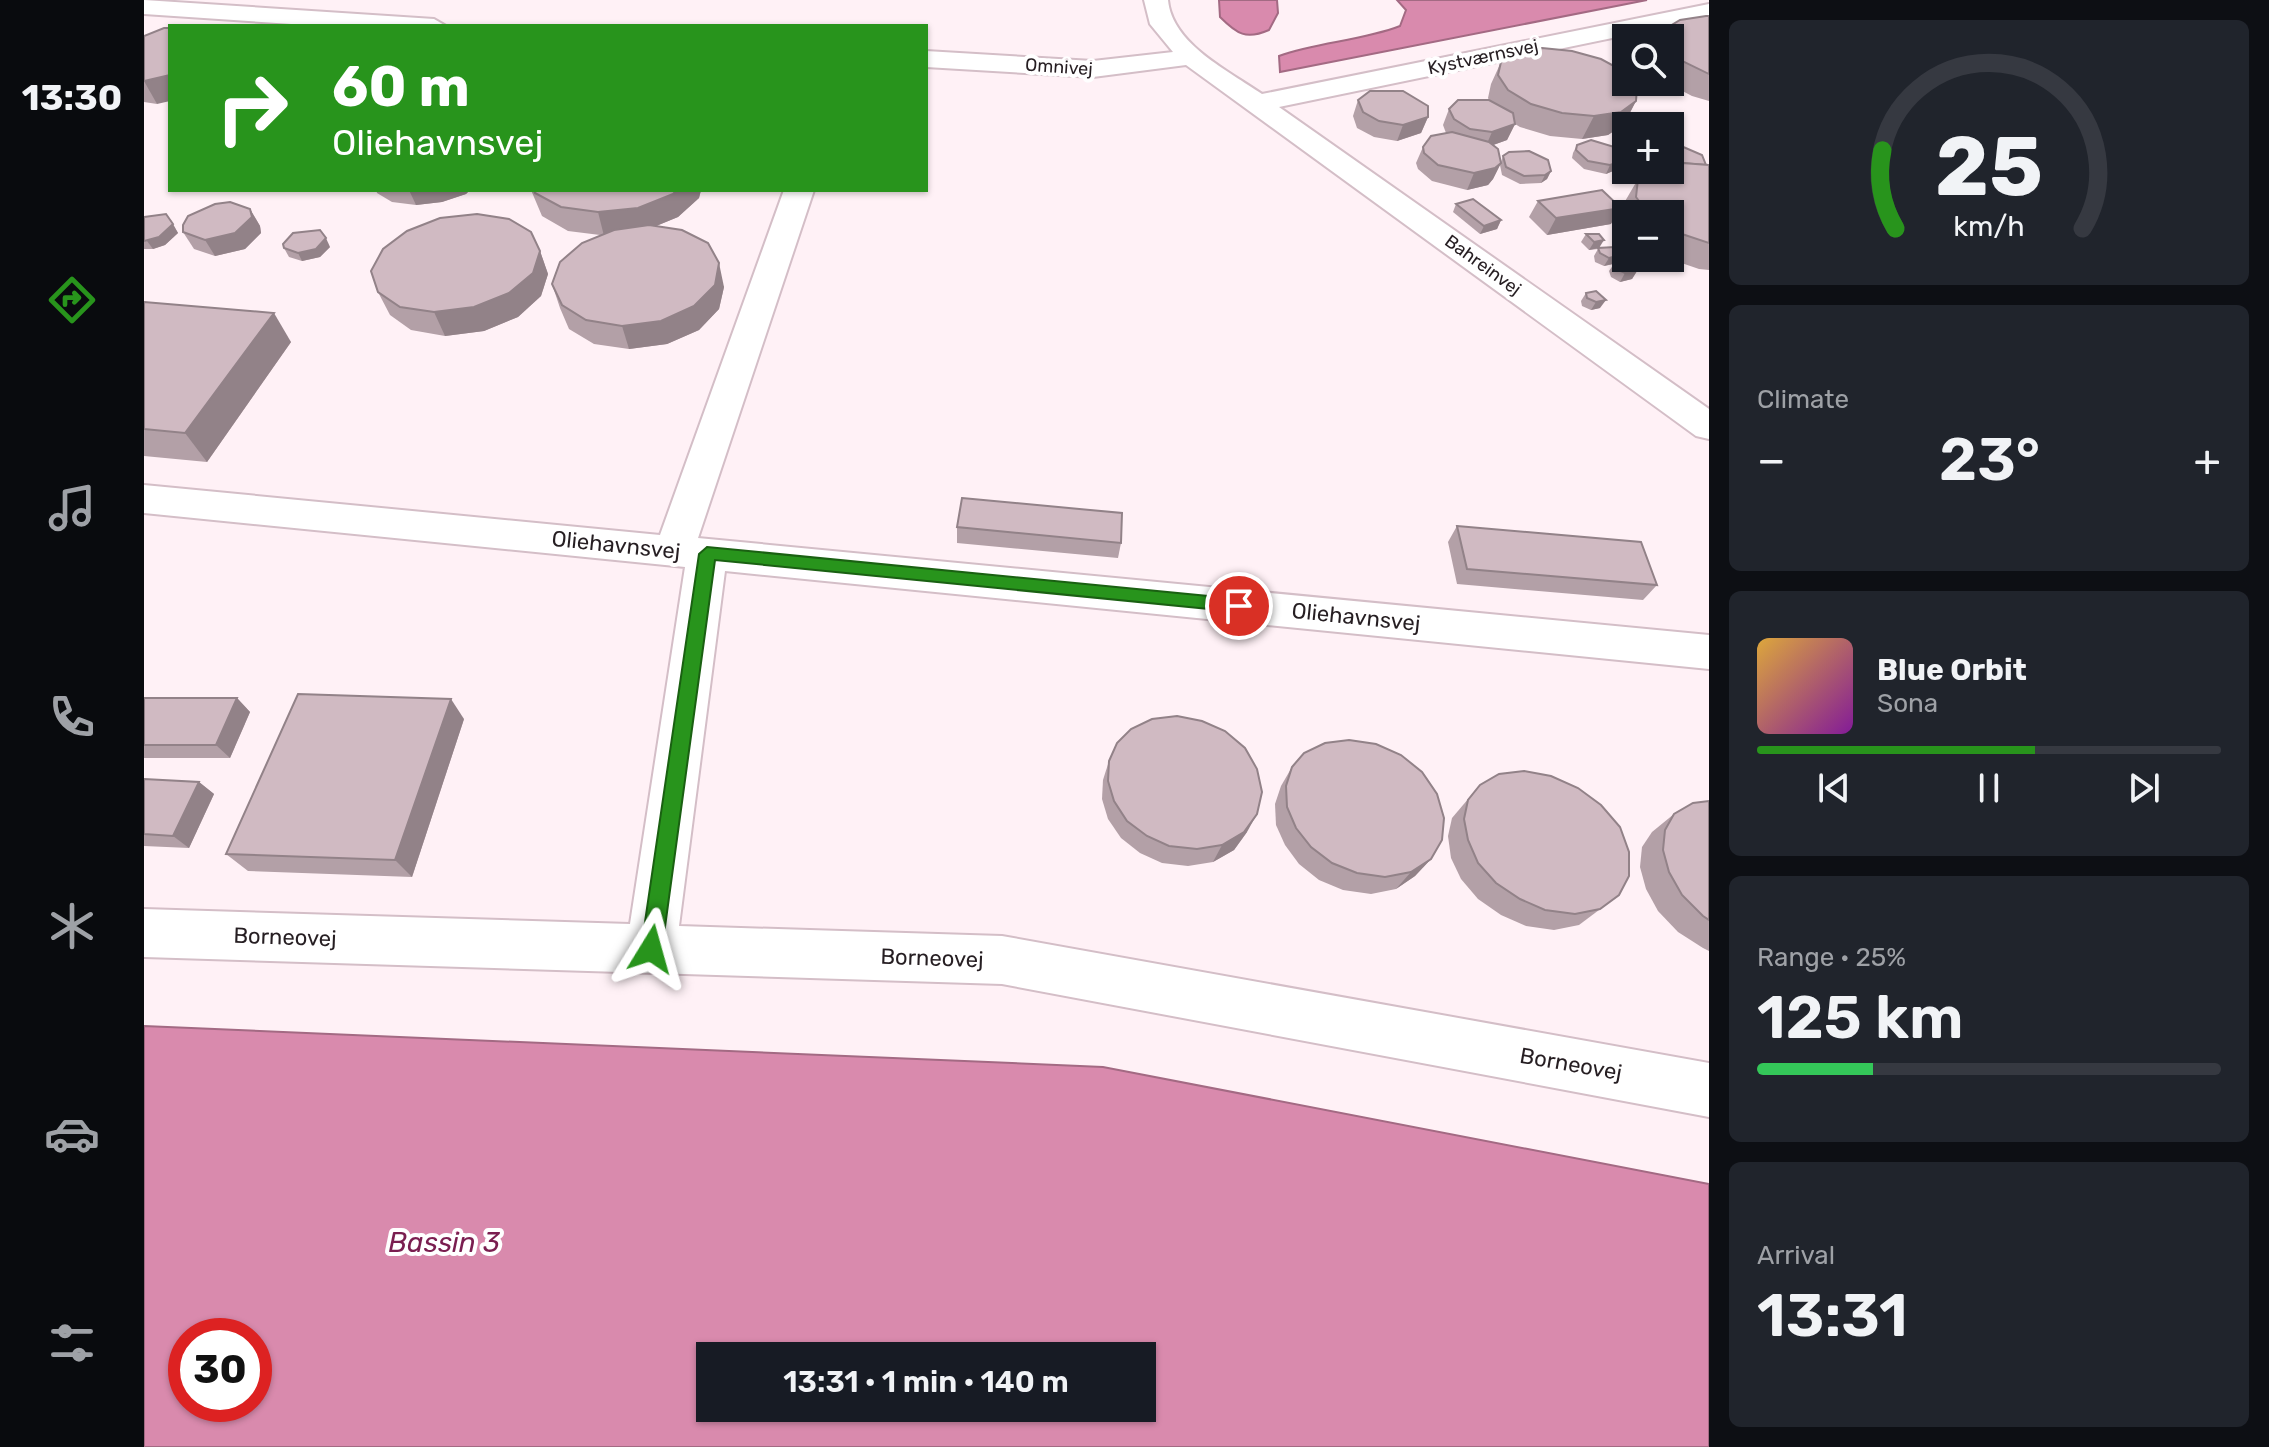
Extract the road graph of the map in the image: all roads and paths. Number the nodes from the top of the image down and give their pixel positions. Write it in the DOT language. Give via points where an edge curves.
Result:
graph roads {
  1 [pos="1156,0"];
  2 [pos="144,7"];
  3 [pos="1709,11"];
  4 [pos="403,24"];
  5 [pos="144,32"];
  6 [pos="168,33"];
  7 [pos="1191,56"];
  8 [pos="928,59"];
  9 [pos="1257,103"];
  10 [pos="798,192"];
  11 [pos="1709,427"];
  12 [pos="144,499"];
  13 [pos="691,552"];
  14 [pos="1709,652"];
  15 [pos="144,933"];
  16 [pos="651,949"];
  17 [pos="1709,1090"];
  1 -- 7 [label="street" via="1166,32"];
  2 -- 4 [label="street"];
  3 -- 9 [label="street, Kystværnsvej"];
  5 -- 6 [label="street"];
  7 -- 8 [label="street, Omnivej" via="1132,69 1098,70"];
  7 -- 9 [label="street"];
  9 -- 11 [label="street, Bahreinvej"];
  10 -- 13 [label="street"];
  12 -- 13 [label="street, Oliehavnsvej"];
  13 -- 14 [label="street, Oliehavnsvej"];
  13 -- 16 [label="street"];
  15 -- 16 [label="street, Borneovej"];
  16 -- 17 [label="street, Borneovej" via="1002,960"];
}
